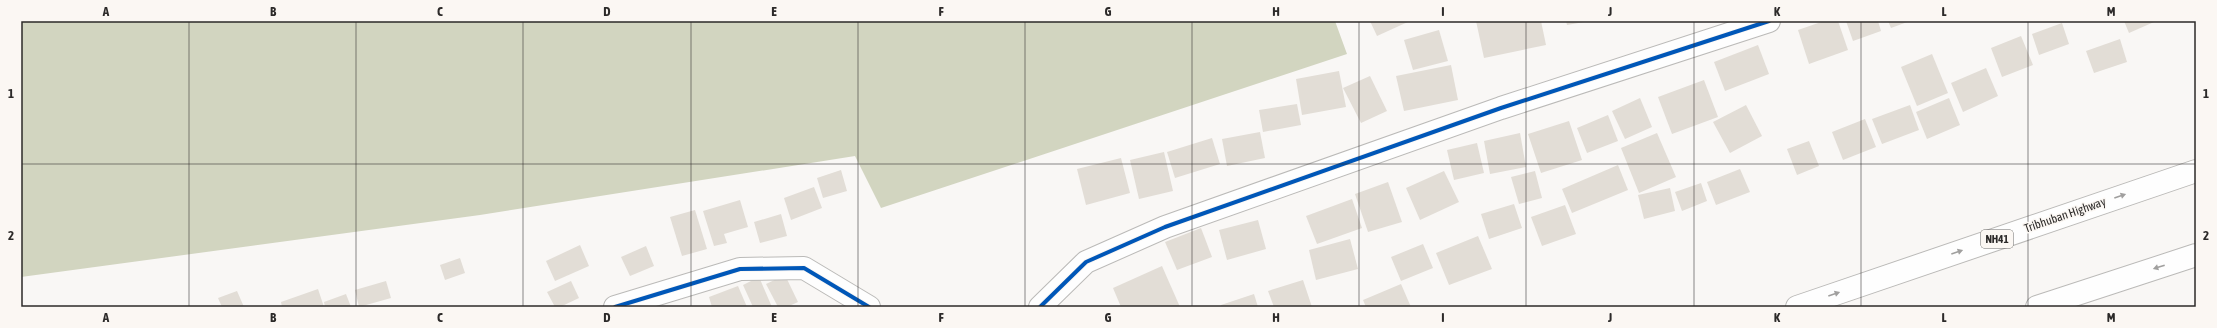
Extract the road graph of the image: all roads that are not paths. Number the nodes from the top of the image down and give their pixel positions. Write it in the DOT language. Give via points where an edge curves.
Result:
graph roads {
  1 [pos="1769,21"];
  2 [pos="2196,172"];
  3 [pos="2196,254"];
  4 [pos="615,307"];
  5 [pos="869,307"];
  6 [pos="1040,307"];
  7 [pos="1798,307"];
  8 [pos="2037,307"];
  1 -- 6 [label="main road" via="1501,108 1166,227 1086,262"];
  7 -- 2 [label="main road, Tribhuban Highway / NH41, one-way"];
  3 -- 8 [label="main road, one-way"];
  4 -- 5 [label="main road" via="740,269 804,268"];
}
